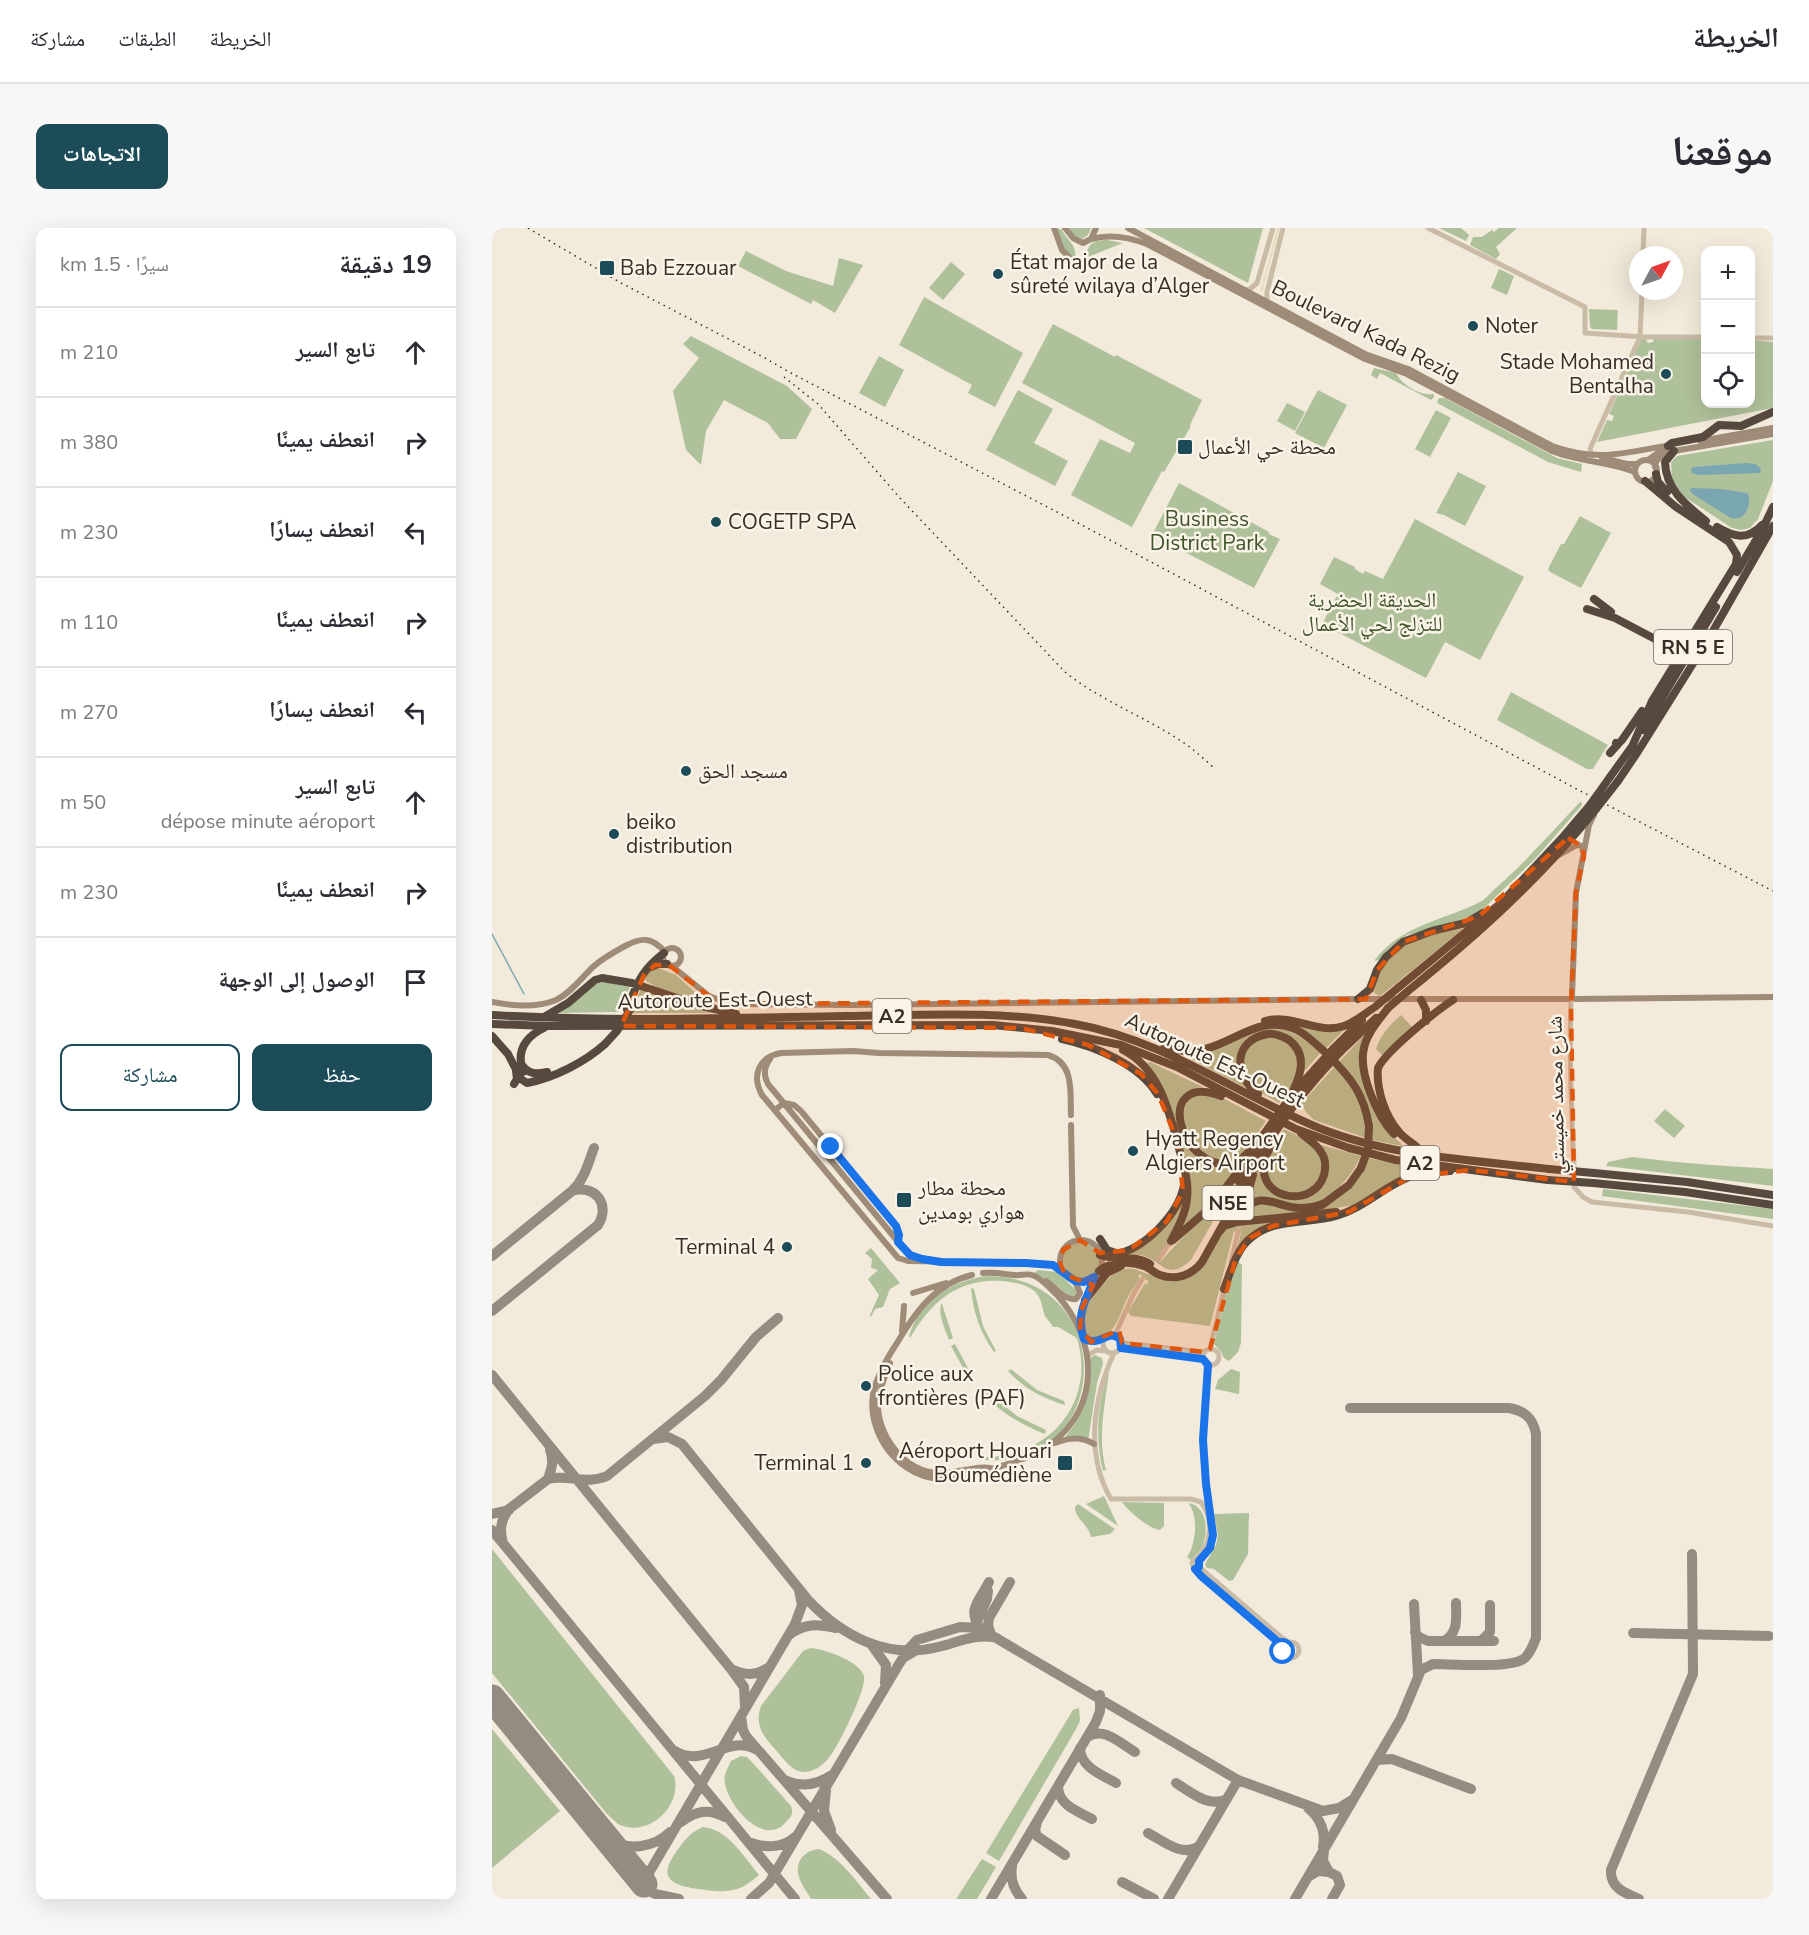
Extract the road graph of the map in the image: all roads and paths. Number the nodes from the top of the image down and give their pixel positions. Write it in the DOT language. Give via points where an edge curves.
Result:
graph roads {
  1 [pos="1054,228"];
  2 [pos="1065,228"];
  3 [pos="1096,228"];
  4 [pos="1102,228"];
  5 [pos="1128,228"];
  6 [pos="1273,228"];
  7 [pos="1283,228"];
  8 [pos="1428,228"];
  9 [pos="1644,228"];
  10 [pos="1115,236"];
  11 [pos="1091,240"];
  12 [pos="1643,246"];
  13 [pos="1077,265"];
  14 [pos="1246,290"];
  15 [pos="1642,300"];
  16 [pos="1267,301"];
  17 [pos="1640,337"];
  18 [pos="1701,337"];
  19 [pos="1755,338"];
  20 [pos="1773,338"];
  21 [pos="1773,414"];
  22 [pos="1773,428"];
  23 [pos="1773,434"];
  24 [pos="1720,438"];
  25 [pos="1671,448"];
  26 [pos="1594,456"];
  27 [pos="1648,460"];
  28 [pos="1637,464"];
  29 [pos="1656,470"];
  30 [pos="1635,472"];
  31 [pos="1645,481"];
  32 [pos="1772,510"];
  33 [pos="1706,521"];
  34 [pos="1773,526"];
  35 [pos="1758,529"];
  36 [pos="1773,534"];
  37 [pos="1761,548"];
  38 [pos="1736,564"];
  39 [pos="1594,599"];
  40 [pos="1587,609"];
  41 [pos="1693,634"];
  42 [pos="1670,671"];
  43 [pos="1664,682"];
  44 [pos="1686,690"];
  45 [pos="1672,698"];
  46 [pos="1630,749"];
  47 [pos="1610,753"];
  48 [pos="1614,779"];
  49 [pos="1593,807"];
  50 [pos="1584,856"];
  51 [pos="1554,859"];
  52 [pos="1536,867"];
  53 [pos="665,953"];
  54 [pos="680,959"];
  55 [pos="670,965"];
  56 [pos="688,978"];
  57 [pos="638,984"];
  58 [pos="1370,989"];
  59 [pos="1773,997"];
  60 [pos="1358,999"];
  61 [pos="1571,999"];
  62 [pos="1421,1000"];
  63 [pos="1453,1000"];
  64 [pos="492,1002"];
  65 [pos="1372,1005"];
  66 [pos="1388,1008"];
  67 [pos="492,1016"];
  68 [pos="542,1018"];
  69 [pos="760,1018"];
  70 [pos="1426,1021"];
  71 [pos="492,1024"];
  72 [pos="547,1026"];
  73 [pos="1021,1028"];
  74 [pos="1245,1031"];
  75 [pos="492,1036"];
  76 [pos="1083,1037"];
  77 [pos="1134,1040"];
  78 [pos="604,1043"];
  79 [pos="1337,1050"];
  80 [pos="778,1053"];
  81 [pos="520,1055"];
  82 [pos="554,1072"];
  83 [pos="519,1084"];
  84 [pos="1292,1102"];
  85 [pos="784,1103"];
  86 [pos="1275,1107"];
  87 [pos="1255,1109"];
  88 [pos="775,1110"];
  89 [pos="1071,1115"];
  90 [pos="1071,1125"];
  91 [pos="1296,1129"];
  92 [pos="1268,1136"];
  93 [pos="1177,1140"];
  94 [pos="1417,1147"];
  95 [pos="1257,1154"];
  96 [pos="1436,1156"];
  97 [pos="1184,1167"];
  98 [pos="1470,1170"];
  99 [pos="1773,1195"];
  100 [pos="1325,1203"];
  101 [pos="1773,1205"];
  102 [pos="1356,1209"];
  103 [pos="1303,1215"];
  104 [pos="1773,1226"];
  105 [pos="1238,1232"];
  106 [pos="1217,1233"];
  107 [pos="1100,1239"];
  108 [pos="1080,1240"];
  109 [pos="1171,1241"];
  110 [pos="1100,1254"];
  111 [pos="1119,1254"];
  112 [pos="1202,1257"];
  113 [pos="1158,1260"];
  114 [pos="941,1262"];
  115 [pos="1134,1265"];
  116 [pos="1062,1270"];
  117 [pos="983,1273"];
  118 [pos="1097,1274"];
  119 [pos="972,1275"];
  120 [pos="1035,1276"];
  121 [pos="1143,1278"];
  122 [pos="953,1281"];
  123 [pos="1075,1281"];
  124 [pos="1224,1289"];
  125 [pos="913,1293"];
  126 [pos="1085,1300"];
  127 [pos="904,1306"];
  128 [pos="1080,1328"];
  129 [pos="1114,1335"];
  130 [pos="900,1337"];
  131 [pos="1105,1338"];
  132 [pos="1084,1339"];
  133 [pos="1121,1346"];
  134 [pos="1106,1351"];
  135 [pos="1114,1353"];
  136 [pos="1206,1353"];
  137 [pos="1088,1355"];
  138 [pos="1208,1365"];
  139 [pos="1051,1443"];
  140 [pos="1094,1444"];
  141 [pos="1197,1564"];
  142 [pos="1289,1642"];
  143 [pos="1282,1649"];
  1 -- 13 [label="main road" via="1062,250"];
  2 -- 11 [label="main road" via="1078,242"];
  3 -- 11 [label="main road"];
  4 -- 10 [label="main road"];
  5 -- 14 [label="main road, Boulevard Kada Rezig"];
  6 -- 14 [label="street" via="1257,283"];
  7 -- 16 [label="street"];
  8 -- 17 [label="street" via="1585,307 1585,333"];
  9 -- 12 [label="street"];
  10 -- 11 [label="main road, Boulevard Kada Rezig"];
  10 -- 30 [label="main road, Boulevard Kada Rezig" via="1147,244 1365,359 1400,371 1563,456"];
  14 -- 16 [label="main road, Boulevard Kada Rezig"];
  15 -- 17 [label="street"];
  16 -- 26 [label="main road, Boulevard Kada Rezig" via="1365,354 1436,383 1552,446"];
  17 -- 18 [label="street"];
  17 -- 26 [label="street" via="1590,449"];
  19 -- 20 [label="street"];
  21 -- 24 [label="highway" via="1736,429 1722,426 1718,431"];
  21 -- 25 [label="highway" via="1741,426 1719,425 1703,437 1672,443"];
  22 -- 24 [label="main road"];
  23 -- 25 [label="main road"];
  24 -- 25 [label="main road"];
  25 -- 26 [label="main road"];
  25 -- 27 [label="main road"];
  25 -- 29 [label="main road" via="1657,460"];
  25 -- 33 [label="highway" via="1665,462 1672,487 1683,503"];
  26 -- 28 [label="main road, Boulevard Kada Rezig"];
  27 -- 28 [label="main road"];
  27 -- 29 [label="main road"];
  28 -- 30 [label="main road"];
  29 -- 31 [label="main road" via="1652,479"];
  29 -- 33 [label="highway" via="1658,482 1672,497"];
  30 -- 31 [label="main road"];
  31 -- 38 [label="highway" via="1729,542 1736,552"];
  32 -- 35 [label="highway"];
  32 -- 46 [label="highway, RN 5 E"];
  33 -- 35 [label="highway" via="1735,536 1748,536"];
  34 -- 37 [label="highway, RN 5 E"];
  35 -- 38 [label="highway"];
  36 -- 37 [label="highway"];
  37 -- 45 [label="highway, RN 5 E"];
  38 -- 41 [label="highway"];
  39 -- 41 [label="highway" via="1678,649"];
  40 -- 42 [label="highway" via="1615,618 1677,651"];
  41 -- 42 [label="highway"];
  42 -- 43 [label="highway"];
  43 -- 46 [label="highway"];
  43 -- 47 [label="highway"];
  44 -- 45 [label="highway"];
  45 -- 48 [label="highway, RN 5 E"];
  46 -- 48 [label="highway, RN 5 E"];
  48 -- 49 [label="highway, RN 5 E, bridge"];
  49 -- 50 [label="main road"];
  49 -- 51 [label="highway, RN 5 E"];
  49 -- 52 [label="highway, RN 5 E"];
  50 -- 51 [label="main road" via="1582,846 1577,845"];
  50 -- 61 [label="main road" via="1576,893"];
  51 -- 66 [label="highway, RN 5 E, bridge" via="1461,949"];
  52 -- 58 [label="highway" via="1479,916 1403,942 1386,957"];
  52 -- 65 [label="highway, RN 5 E, bridge" via="1502,903"];
  53 -- 54 [label="main road" via="674,949"];
  53 -- 55 [label="main road" via="664,960"];
  53 -- 57 [label="highway" via="647,967"];
  53 -- 64 [label="main road" via="648,940 637,940 597,964 559,999 536,1005"];
  54 -- 55 [label="main road" via="678,964"];
  54 -- 56 [label="main road"];
  55 -- 56 [label="main road"];
  55 -- 57 [label="highway" via="652,966"];
  56 -- 60 [label="main road" via="718,1000 744,1004"];
  57 -- 68 [label="highway" via="595,980"];
  57 -- 69 [label="highway" via="698,1005"];
  57 -- 78 [label="highway, bridge" via="622,1025"];
  58 -- 60 [label="highway"];
  58 -- 65 [label="highway"];
  59 -- 61 [label="main road"];
  60 -- 65 [label="main road"];
  61 -- 63 [label="main road"];
  61 -- 104 [label="street, شارع محمد خميستي" via="1574,1187 1592,1202"];
  62 -- 63 [label="main road"];
  62 -- 65 [label="main road"];
  62 -- 70 [label="highway"];
  63 -- 70 [label="highway"];
  65 -- 74 [label="highway" via="1344,1026 1328,1029 1278,1018"];
  65 -- 79 [label="highway, RN 5 E"];
  66 -- 79 [label="highway, RN 5 E"];
  66 -- 94 [label="highway" via="1363,1049 1365,1077 1384,1122 1395,1135"];
  67 -- 68 [label="highway, Autoroute Est-Ouest / A2"];
  68 -- 69 [label="highway, Autoroute Est-Ouest / A2"];
  69 -- 77 [label="highway, Autoroute Est-Ouest / A2" via="1021,1017 1093,1027"];
  70 -- 94 [label="highway" via="1381,1063 1377,1075 1392,1123"];
  71 -- 72 [label="highway, Autoroute Est-Ouest / A2"];
  72 -- 73 [label="highway, Autoroute Est-Ouest / A2" via="919,1024"];
  72 -- 81 [label="highway" via="529,1036"];
  73 -- 76 [label="highway, Autoroute Est-Ouest / A2"];
  73 -- 93 [label="highway" via="1084,1044 1132,1068 1155,1090"];
  74 -- 77 [label="highway" via="1206,1049 1184,1051"];
  74 -- 100 [label="highway, bridge" via="1270,1024 1304,1034 1360,1093 1369,1126 1368,1149 1349,1185"];
  75 -- 83 [label="highway" via="514,1064"];
  76 -- 87 [label="highway, Autoroute Est-Ouest / A2" via="1115,1043 1161,1060"];
  76 -- 93 [label="highway" via="1127,1052 1147,1068 1163,1097"];
  77 -- 86 [label="highway, Autoroute Est-Ouest / A2"];
  78 -- 82 [label="highway"];
  78 -- 83 [label="highway" via="571,1067"];
  79 -- 84 [label="highway, RN 5 E, bridge"];
  80 -- 85 [label="main road" via="768,1061 765,1076"];
  80 -- 88 [label="main road" via="762,1062 756,1077 762,1095"];
  80 -- 89 [label="main road" via="1053,1056 1068,1072"];
  81 -- 82 [label="highway" via="528,1072"];
  81 -- 83 [label="highway" via="524,1076"];
  82 -- 83 [label="highway"];
  84 -- 86 [label="highway" via="1302,1067 1298,1051 1290,1041 1274,1034 1255,1039 1241,1055 1240,1072 1250,1089"];
  84 -- 92 [label="highway, RN 5 E, bridge"];
  85 -- 88 [label="main road"];
  85 -- 114 [label="main road" via="797,1107 807,1118 896,1226 898,1242 907,1252"];
  86 -- 96 [label="highway, Autoroute Est-Ouest / A2" via="1363,1143"];
  87 -- 91 [label="highway, Autoroute Est-Ouest / A2"];
  87 -- 92 [label="highway" via="1201,1090 1185,1098 1180,1115 1190,1143 1203,1158 1218,1165 1239,1162"];
  88 -- 114 [label="main road" via="894,1256 906,1261"];
  90 -- 108 [label="main road" via="1073,1226"];
  91 -- 92 [label="highway" via="1318,1148 1325,1162 1320,1184 1306,1195 1286,1196 1268,1183 1264,1175"];
  91 -- 98 [label="highway, Autoroute Est-Ouest / A2" via="1387,1158"];
  92 -- 95 [label="highway, RN 5 E"];
  93 -- 97 [label="highway"];
  94 -- 96 [label="highway"];
  95 -- 100 [label="highway, N5E" via="1242,1212 1263,1200 1299,1208"];
  95 -- 106 [label="highway, N5E"];
  95 -- 109 [label="highway, N5E" via="1211,1207"];
  95 -- 112 [label="highway, N5E"];
  96 -- 99 [label="highway, Autoroute Est-Ouest / A2, bridge" via="1687,1182"];
  97 -- 109 [label="highway" via="1187,1198"];
  97 -- 111 [label="highway" via="1183,1191 1173,1213 1138,1245"];
  98 -- 101 [label="highway, Autoroute Est-Ouest / A2, bridge"];
  98 -- 102 [label="highway" via="1410,1177"];
  100 -- 103 [label="highway"];
  102 -- 103 [label="highway"];
  102 -- 124 [label="highway" via="1259,1232 1239,1252"];
  103 -- 106 [label="highway" via="1237,1222"];
  105 -- 124 [label="street, N5E"];
  106 -- 112 [label="highway, N5E"];
  107 -- 111 [label="highway" via="1107,1250"];
  108 -- 110 [label="main road" via="1091,1243"];
  108 -- 116 [label="main road" via="1063,1250"];
  109 -- 113 [label="street, N5E"];
  110 -- 111 [label="highway"];
  110 -- 112 [label="highway" via="1140,1258 1171,1273 1187,1269"];
  110 -- 118 [label="main road"];
  112 -- 115 [label="highway" via="1193,1271 1177,1277"];
  114 -- 116 [label="main road" via="1053,1265"];
  115 -- 118 [label="highway" via="1108,1264"];
  115 -- 126 [label="highway" via="1126,1264 1107,1273"];
  116 -- 123 [label="main road"];
  117 -- 120 [label="main road"];
  118 -- 123 [label="main road" via="1084,1282"];
  118 -- 126 [label="main road"];
  119 -- 122 [label="main road"];
  120 -- 123 [label="main road" via="1069,1300 1080,1293"];
  120 -- 128 [label="main road" via="1060,1299"];
  121 -- 129 [label="street"];
  122 -- 125 [label="main road"];
  122 -- 130 [label="main road" via="927,1300"];
  124 -- 136 [label="street, N5E"];
  126 -- 128 [label="main road"];
  127 -- 130 [label="main road"];
  128 -- 132 [label="main road"];
  129 -- 131 [label="street"];
  129 -- 133 [label="street"];
  130 -- 139 [label="main road" via="878,1407 883,1429 894,1449 910,1463 932,1473 987,1466 993,1469 1021,1460"];
  131 -- 132 [label="street" via="1095,1342"];
  131 -- 134 [label="street"];
  132 -- 137 [label="main road"];
  133 -- 135 [label="street"];
  133 -- 136 [label="street"];
  134 -- 135 [label="street"];
  134 -- 137 [label="street"];
  135 -- 140 [label="street" via="1101,1385"];
  136 -- 138 [label="street"];
  136 -- 138 [label="street" via="1217,1351 1220,1358 1216,1364"];
  137 -- 139 [label="main road" via="1081,1404 1072,1422"];
  138 -- 141 [label="street" via="1203,1440 1213,1535 1210,1548"];
  139 -- 140 [label="main road" via="1075,1438"];
  140 -- 141 [label="street" via="1111,1499 1193,1499 1203,1504 1209,1538"];
  141 -- 142 [label="street"];
  141 -- 143 [label="street" via="1201,1576"];
  142 -- 143 [label="street"];
  142 -- 143 [label="street" via="1298,1647 1296,1656 1286,1656"];
}
